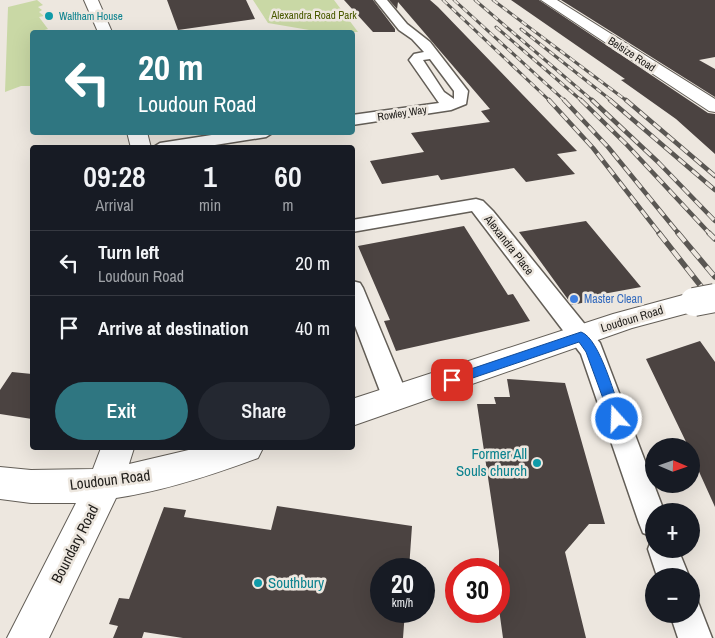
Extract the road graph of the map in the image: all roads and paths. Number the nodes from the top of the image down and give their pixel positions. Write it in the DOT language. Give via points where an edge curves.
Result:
graph roads {
  1 [pos="91,0"];
  2 [pos="381,0"];
  3 [pos="548,0"];
  4 [pos="104,30"];
  5 [pos="715,107"];
  6 [pos="355,120"];
  7 [pos="246,135"];
  8 [pos="180,145"];
  9 [pos="355,225"];
  10 [pos="355,296"];
  11 [pos="705,300"];
  12 [pos="581,336"];
  13 [pos="396,399"];
  14 [pos="355,412"];
  15 [pos="117,450"];
  16 [pos="240,450"];
  17 [pos="0,483"];
  18 [pos="105,483"];
  19 [pos="647,503"];
  20 [pos="689,623"];
  21 [pos="28,638"];
  22 [pos="694,638"];
  1 -- 4 [label="street"];
  2 -- 6 [label="street, Rowley Way" via="403,27 422,42 461,91 461,101 450,106"];
  3 -- 5 [label="street, Belsize Road"];
  7 -- 8 [label="street"];
  9 -- 12 [label="street, Alexandra Place" via="476,205"];
  10 -- 13 [label="street"];
  11 -- 12 [label="street, Loudoun Road" via="680,304"];
  12 -- 13 [label="street, Loudoun Road"];
  12 -- 19 [label="street" via="592,350"];
  13 -- 14 [label="street, Loudoun Road"];
  15 -- 18 [label="street, Boundary Road"];
  16 -- 18 [label="street, Loudoun Road" via="136,480"];
  17 -- 18 [label="street, Loudoun Road" via="53,487"];
  18 -- 21 [label="street, Boundary Road"];
  20 -- 22 [label="street"];
}
